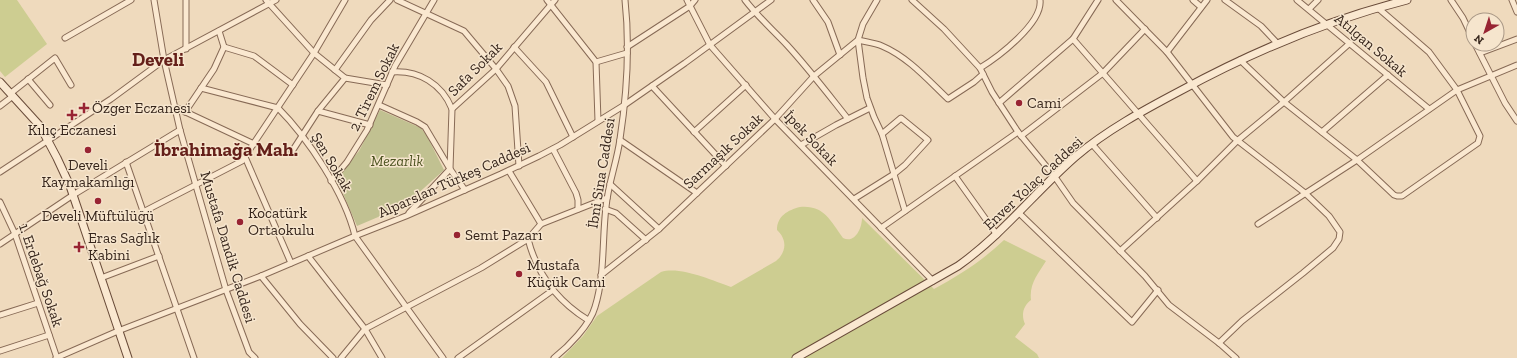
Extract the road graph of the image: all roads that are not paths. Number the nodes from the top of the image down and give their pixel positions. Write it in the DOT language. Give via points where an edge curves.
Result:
graph roads {
  1 [pos="131,0"];
  2 [pos="154,0"];
  3 [pos="186,0"];
  4 [pos="276,0"];
  5 [pos="345,0"];
  6 [pos="390,0"];
  7 [pos="398,0"];
  8 [pos="434,0"];
  9 [pos="555,0"];
  10 [pos="625,0"];
  11 [pos="687,0"];
  12 [pos="695,0"];
  13 [pos="745,0"];
  14 [pos="771,0"];
  15 [pos="813,0"];
  16 [pos="877,0"];
  17 [pos="912,0"];
  18 [pos="1040,0"];
  19 [pos="1098,0"];
  20 [pos="1116,0"];
  21 [pos="1193,0"];
  22 [pos="1206,0"];
  23 [pos="1225,0"];
  24 [pos="1297,0"];
  25 [pos="1318,0"];
  26 [pos="1407,0"];
  27 [pos="1451,0"];
  28 [pos="1512,0"];
  29 [pos="268,2"];
  30 [pos="549,2"];
  31 [pos="690,6"];
  32 [pos="1201,7"];
  33 [pos="1378,8"];
  34 [pos="1309,9"];
  35 [pos="754,12"];
  36 [pos="1517,12"];
  37 [pos="427,13"];
  38 [pos="1465,22"];
  39 [pos="1328,24"];
  40 [pos="1145,29"];
  41 [pos="219,31"];
  42 [pos="65,38"];
  43 [pos="1517,39"];
  44 [pos="858,40"];
  45 [pos="1073,40"];
  46 [pos="1277,43"];
  47 [pos="1350,43"];
  48 [pos="710,45"];
  49 [pos="224,47"];
  50 [pos="514,47"];
  51 [pos="186,49"];
  52 [pos="627,50"];
  53 [pos="1167,52"];
  54 [pos="1480,53"];
  55 [pos="314,54"];
  56 [pos="840,54"];
  57 [pos="164,60"];
  58 [pos="1240,60"];
  59 [pos="596,62"];
  60 [pos="1517,65"];
  61 [pos="496,68"];
  62 [pos="980,68"];
  63 [pos="335,70"];
  64 [pos="392,72"];
  65 [pos="1102,73"];
  66 [pos="983,74"];
  67 [pos="1388,75"];
  68 [pos="814,76"];
  69 [pos="1491,76"];
  70 [pos="345,78"];
  71 [pos="28,80"];
  72 [pos="0,82"];
  73 [pos="1193,84"];
  74 [pos="71,85"];
  75 [pos="293,85"];
  76 [pos="387,85"];
  77 [pos="746,85"];
  78 [pos="652,86"];
  79 [pos="201,88"];
  80 [pos="1457,90"];
  81 [pos="12,95"];
  82 [pos="999,102"];
  83 [pos="1284,102"];
  84 [pos="50,105"];
  85 [pos="379,105"];
  86 [pos="0,106"];
  87 [pos="623,106"];
  88 [pos="175,107"];
  89 [pos="278,108"];
  90 [pos="870,108"];
  91 [pos="452,109"];
  92 [pos="1429,109"];
  93 [pos="318,111"];
  94 [pos="185,112"];
  95 [pos="1138,113"];
  96 [pos="776,119"];
  97 [pos="848,119"];
  98 [pos="598,121"];
  99 [pos="1517,121"];
  100 [pos="370,125"];
  101 [pos="180,130"];
  102 [pos="694,132"];
  103 [pos="1322,132"];
  104 [pos="882,134"];
  105 [pos="1019,134"];
  106 [pos="302,136"];
  107 [pos="573,137"];
  108 [pos="48,140"];
  109 [pos="620,140"];
  110 [pos="1237,141"];
  111 [pos="254,144"];
  112 [pos="1092,144"];
  113 [pos="801,145"];
  114 [pos="553,148"];
  115 [pos="291,153"];
  116 [pos="245,157"];
  117 [pos="1357,160"];
  118 [pos="126,162"];
  119 [pos="519,166"];
  120 [pos="726,166"];
  121 [pos="450,169"];
  122 [pos="509,171"];
  123 [pos="0,172"];
  124 [pos="894,174"];
  125 [pos="955,176"];
  126 [pos="1055,177"];
  127 [pos="331,181"];
  128 [pos="1197,181"];
  129 [pos="610,184"];
  130 [pos="196,186"];
  131 [pos="465,190"];
  132 [pos="697,193"];
  133 [pos="1305,193"];
  134 [pos="73,194"];
  135 [pos="607,198"];
  136 [pos="854,199"];
  137 [pos="0,202"];
  138 [pos="578,209"];
  139 [pos="605,209"];
  140 [pos="905,211"];
  141 [pos="143,212"];
  142 [pos="1019,213"];
  143 [pos="406,216"];
  144 [pos="1157,218"];
  145 [pos="541,224"];
  146 [pos="1258,224"];
  147 [pos="881,228"];
  148 [pos="659,229"];
  149 [pos="15,234"];
  150 [pos="997,235"];
  151 [pos="355,236"];
  152 [pos="528,239"];
  153 [pos="646,240"];
  154 [pos="0,244"];
  155 [pos="1120,251"];
  156 [pos="159,256"];
  157 [pos="308,256"];
  158 [pos="290,263"];
  159 [pos="601,275"];
  160 [pos="262,276"];
  161 [pos="101,278"];
  162 [pos="933,281"];
  163 [pos="226,290"];
  164 [pos="553,290"];
  165 [pos="1158,290"];
  166 [pos="38,303"];
  167 [pos="406,306"];
  168 [pos="177,309"];
  169 [pos="0,315"];
  170 [pos="588,320"];
  171 [pos="365,329"];
  172 [pos="118,331"];
  173 [pos="49,336"];
  174 [pos="1219,343"];
  175 [pos="0,351"];
  176 [pos="56,358"];
  177 [pos="128,358"];
  178 [pos="194,358"];
  179 [pos="255,358"];
  180 [pos="333,358"];
  181 [pos="341,358"];
  182 [pos="382,358"];
  183 [pos="443,358"];
  184 [pos="458,358"];
  185 [pos="554,358"];
  186 [pos="796,358"];
  187 [pos="1236,358"];
  1 -- 42 [label="street"];
  2 -- 57 [label="street, Mustafa Dandik Caddesi"];
  3 -- 51 [label="street"];
  4 -- 29 [label="street"];
  5 -- 55 [label="street"];
  6 -- 63 [label="street" via="371,20"];
  7 -- 37 [label="street"];
  8 -- 37 [label="street, 2. Tirem Sokak"];
  9 -- 30 [label="street, Safa Sokak"];
  10 -- 52 [label="street, İbni Sina Caddesi"];
  11 -- 31 [label="street, İpek Sokak"];
  12 -- 31 [label="street"];
  13 -- 35 [label="street"];
  14 -- 35 [label="street, Alparslan Türkeş Caddesi"];
  15 -- 56 [label="street" via="828,22"];
  16 -- 44 [label="street" via="863,24"];
  17 -- 62 [label="street" via="944,29"];
  18 -- 62 [label="street" via="1040,7 1033,20 1019,37"];
  19 -- 45 [label="street"];
  20 -- 40 [label="street"];
  21 -- 32 [label="street"];
  22 -- 32 [label="street"];
  23 -- 46 [label="street" via="1261,26"];
  24 -- 34 [label="street, Atılgan Sokak"];
  25 -- 34 [label="street"];
  26 -- 33 [label="street, Enver Yolaç Caddesi"];
  27 -- 38 [label="street"];
  28 -- 36 [label="street"];
  29 -- 41 [label="street"];
  29 -- 55 [label="street"];
  30 -- 50 [label="street, Safa Sokak"];
  30 -- 59 [label="street"];
  31 -- 48 [label="street, İpek Sokak"];
  31 -- 52 [label="street"];
  32 -- 53 [label="street"];
  33 -- 39 [label="street, Enver Yolaç Caddesi"];
  33 -- 80 [label="street" via="1429,52"];
  34 -- 39 [label="street, Atılgan Sokak"];
  35 -- 48 [label="street, Alparslan Türkeş Caddesi"];
  35 -- 68 [label="street"];
  37 -- 61 [label="street" via="464,31"];
  37 -- 64 [label="street, 2. Tirem Sokak"];
  39 -- 46 [label="street, Enver Yolaç Caddesi"];
  39 -- 47 [label="street, Atılgan Sokak"];
  40 -- 53 [label="street"];
  40 -- 65 [label="street"];
  41 -- 49 [label="street"];
  41 -- 51 [label="street"];
  43 -- 54 [label="street"];
  44 -- 56 [label="street, Sarmaşık Sokak"];
  44 -- 66 [label="street" via="881,46 901,57 948,99"];
  44 -- 90 [label="street" via="862,78"];
  45 -- 65 [label="street"];
  45 -- 82 [label="street"];
  46 -- 58 [label="street, Enver Yolaç Caddesi"];
  47 -- 67 [label="street, Atılgan Sokak"];
  47 -- 83 [label="street"];
  48 -- 77 [label="street, İpek Sokak"];
  48 -- 78 [label="street, Alparslan Türkeş Caddesi"];
  49 -- 75 [label="street" via="254,56"];
  49 -- 79 [label="street" via="214,69"];
  50 -- 61 [label="street, Safa Sokak"];
  50 -- 107 [label="street" via="546,82"];
  51 -- 57 [label="street"];
  52 -- 59 [label="street"];
  52 -- 87 [label="street, İbni Sina Caddesi"];
  53 -- 73 [label="street"];
  54 -- 69 [label="street"];
  55 -- 63 [label="street"];
  55 -- 75 [label="street"];
  56 -- 68 [label="street, Sarmaşık Sokak"];
  57 -- 88 [label="street, Mustafa Dandik Caddesi"];
  57 -- 108 [label="street" via="111,99"];
  58 -- 73 [label="street, Enver Yolaç Caddesi"];
  58 -- 83 [label="street"];
  59 -- 98 [label="street"];
  60 -- 69 [label="street"];
  61 -- 91 [label="street, Safa Sokak"];
  61 -- 119 [label="street" via="508,86 515,106"];
  62 -- 66 [label="street"];
  63 -- 70 [label="street"];
  64 -- 76 [label="street, 2. Tirem Sokak"];
  64 -- 91 [label="street" via="412,73 430,81 444,93"];
  65 -- 95 [label="street"];
  65 -- 105 [label="street"];
  66 -- 82 [label="street"];
  67 -- 92 [label="street, Atılgan Sokak"];
  67 -- 103 [label="street"];
  68 -- 96 [label="street, Sarmaşık Sokak"];
  68 -- 97 [label="street"];
  69 -- 80 [label="street"];
  69 -- 99 [label="street"];
  70 -- 76 [label="street"];
  70 -- 93 [label="street"];
  71 -- 74 [label="street" via="55,58"];
  71 -- 81 [label="street"];
  71 -- 84 [label="street"];
  72 -- 81 [label="street"];
  73 -- 95 [label="street, Enver Yolaç Caddesi"];
  73 -- 110 [label="street"];
  75 -- 89 [label="street"];
  76 -- 85 [label="street, 2. Tirem Sokak"];
  77 -- 96 [label="street, İpek Sokak"];
  77 -- 102 [label="street"];
  78 -- 87 [label="street, Alparslan Türkeş Caddesi"];
  78 -- 102 [label="street"];
  79 -- 89 [label="street"];
  79 -- 94 [label="street"];
  80 -- 92 [label="street"];
  80 -- 117 [label="street" via="1480,134 1480,140 1404,195 1394,195"];
  81 -- 86 [label="street"];
  81 -- 108 [label="street" via="40,126"];
  82 -- 105 [label="street"];
  83 -- 103 [label="street"];
  83 -- 110 [label="street"];
  85 -- 100 [label="street, 2. Tirem Sokak"];
  85 -- 121 [label="street" via="425,127"];
  87 -- 98 [label="street, Alparslan Türkeş Caddesi"];
  87 -- 109 [label="street, İbni Sina Caddesi"];
  88 -- 94 [label="street"];
  88 -- 101 [label="street, Mustafa Dandik Caddesi"];
  89 -- 106 [label="street, Şen Sokak"];
  89 -- 111 [label="street"];
  90 -- 97 [label="street"];
  90 -- 104 [label="street"];
  91 -- 121 [label="street, Safa Sokak"];
  92 -- 117 [label="street"];
  93 -- 100 [label="street"];
  93 -- 106 [label="street"];
  94 -- 111 [label="street"];
  95 -- 112 [label="street, Enver Yolaç Caddesi"];
  95 -- 128 [label="street"];
  96 -- 113 [label="street, İpek Sokak"];
  96 -- 120 [label="street, Sarmaşık Sokak"];
  97 -- 113 [label="street"];
  98 -- 107 [label="street, Alparslan Türkeş Caddesi"];
  100 -- 127 [label="street, 2. Tirem Sokak" via="354,152"];
  101 -- 118 [label="street"];
  101 -- 130 [label="street, Mustafa Dandik Caddesi"];
  102 -- 120 [label="street"];
  103 -- 117 [label="street"];
  104 -- 124 [label="street"];
  104 -- 124 [label="street" via="901,118 928,140"];
  105 -- 125 [label="street"];
  105 -- 126 [label="street"];
  106 -- 115 [label="street"];
  106 -- 127 [label="street, Şen Sokak"];
  107 -- 114 [label="street, Alparslan Türkeş Caddesi"];
  108 -- 123 [label="street"];
  108 -- 134 [label="street"];
  109 -- 129 [label="street, İbni Sina Caddesi"];
  109 -- 132 [label="street"];
  110 -- 128 [label="street"];
  110 -- 133 [label="street"];
  111 -- 116 [label="street"];
  112 -- 126 [label="street, Enver Yolaç Caddesi"];
  112 -- 144 [label="street"];
  113 -- 136 [label="street, İpek Sokak"];
  114 -- 119 [label="street, Alparslan Türkeş Caddesi"];
  114 -- 138 [label="street" via="576,193"];
  116 -- 130 [label="street"];
  116 -- 158 [label="street"];
  117 -- 133 [label="street"];
  118 -- 134 [label="street"];
  118 -- 141 [label="street"];
  119 -- 122 [label="street, Alparslan Türkeş Caddesi"];
  120 -- 132 [label="street, Sarmaşık Sokak"];
  121 -- 131 [label="street"];
  121 -- 143 [label="street"];
  122 -- 131 [label="street, Alparslan Türkeş Caddesi"];
  122 -- 145 [label="street"];
  124 -- 136 [label="street"];
  124 -- 140 [label="street"];
  125 -- 140 [label="street"];
  125 -- 150 [label="street"];
  126 -- 142 [label="street, Enver Yolaç Caddesi"];
  126 -- 155 [label="street" via="1073,203"];
  127 -- 151 [label="street, Şen Sokak" via="351,219"];
  128 -- 144 [label="street"];
  129 -- 135 [label="street, İbni Sina Caddesi"];
  129 -- 148 [label="street"];
  130 -- 141 [label="street"];
  130 -- 163 [label="street, Mustafa Dandik Caddesi"];
  131 -- 143 [label="street, Alparslan Türkeş Caddesi"];
  132 -- 148 [label="street, Sarmaşık Sokak"];
  133 -- 146 [label="street"];
  133 -- 174 [label="street" via="1335,224 1340,232 1337,242 1303,273 1245,318"];
  134 -- 149 [label="street"];
  134 -- 161 [label="street"];
  135 -- 138 [label="street"];
  135 -- 139 [label="street, İbni Sina Caddesi"];
  136 -- 147 [label="street, İpek Sokak"];
  137 -- 149 [label="street, 1. Erdebağ Sokak"];
  138 -- 145 [label="street"];
  139 -- 153 [label="street" via="616,213"];
  139 -- 159 [label="street, İbni Sina Caddesi"];
  140 -- 147 [label="street"];
  141 -- 156 [label="street"];
  142 -- 150 [label="street, Enver Yolaç Caddesi"];
  142 -- 165 [label="street" via="1132,322"];
  143 -- 151 [label="street, Alparslan Türkeş Caddesi"];
  144 -- 155 [label="street"];
  145 -- 152 [label="street"];
  147 -- 162 [label="street, İpek Sokak"];
  148 -- 153 [label="street, Sarmaşık Sokak"];
  149 -- 154 [label="street"];
  149 -- 166 [label="street, 1. Erdebağ Sokak"];
  150 -- 162 [label="street, Enver Yolaç Caddesi" via="963,263"];
  151 -- 157 [label="street, Alparslan Türkeş Caddesi"];
  151 -- 167 [label="street"];
  152 -- 164 [label="street" via="537,265"];
  152 -- 167 [label="street" via="481,268"];
  153 -- 159 [label="street, Sarmaşık Sokak"];
  155 -- 165 [label="street"];
  156 -- 161 [label="street"];
  156 -- 168 [label="street"];
  157 -- 158 [label="street, Alparslan Türkeş Caddesi"];
  157 -- 171 [label="street"];
  158 -- 160 [label="street, Alparslan Türkeş Caddesi"];
  159 -- 170 [label="street, İbni Sina Caddesi" via="595,307"];
  160 -- 163 [label="street, Alparslan Türkeş Caddesi"];
  160 -- 180 [label="street" via="300,324"];
  161 -- 172 [label="street"];
  162 -- 186 [label="street, Enver Yolaç Caddesi"];
  163 -- 168 [label="street, Alparslan Türkeş Caddesi"];
  163 -- 179 [label="street, Mustafa Dandik Caddesi" via="249,352"];
  164 -- 170 [label="street" via="568,306"];
  164 -- 184 [label="street"];
  165 -- 174 [label="street" via="1169,305"];
  166 -- 169 [label="street"];
  166 -- 173 [label="street, 1. Erdebağ Sokak"];
  167 -- 171 [label="street"];
  167 -- 183 [label="street"];
  168 -- 172 [label="street, Alparslan Türkeş Caddesi"];
  168 -- 178 [label="street"];
  170 -- 185 [label="street, İbni Sina Caddesi" via="573,340"];
  171 -- 181 [label="street"];
  171 -- 182 [label="street"];
  172 -- 176 [label="street, Alparslan Türkeş Caddesi"];
  172 -- 177 [label="street"];
  173 -- 175 [label="street"];
  173 -- 176 [label="street, 1. Erdebağ Sokak"];
  174 -- 187 [label="street"];
}
